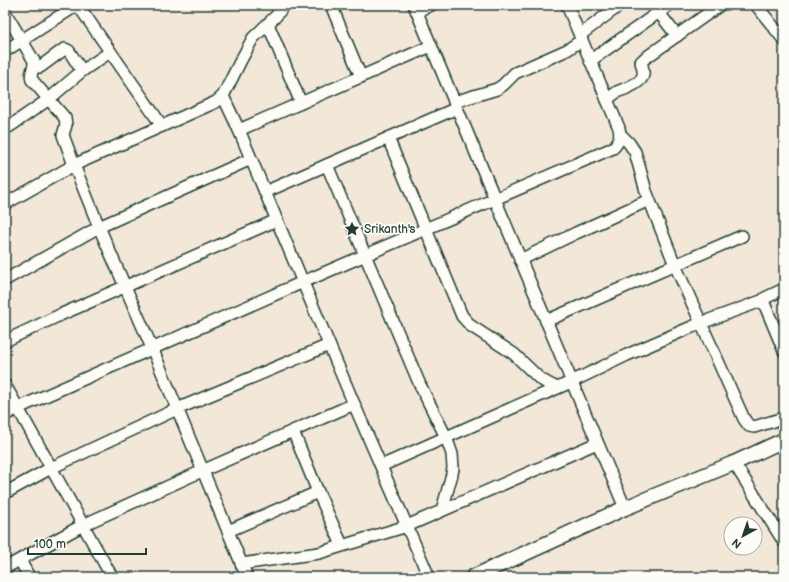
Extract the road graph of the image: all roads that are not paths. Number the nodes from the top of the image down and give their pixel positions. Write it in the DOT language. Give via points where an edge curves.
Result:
graph roads {
  1 [pos="77,5"];
  2 [pos="284,5"];
  3 [pos="331,5"];
  4 [pos="431,5"];
  5 [pos="567,5"];
  6 [pos="620,5"];
  7 [pos="669,5"];
  8 [pos="720,5"];
  9 [pos="756,5"];
  10 [pos="416,8"];
  11 [pos="656,9"];
  12 [pos="5,12"];
  13 [pos="268,24"];
  14 [pos="677,36"];
  15 [pos="581,38"];
  16 [pos="784,40"];
  17 [pos="22,41"];
  18 [pos="431,46"];
  19 [pos="5,51"];
  20 [pos="110,52"];
  21 [pos="590,61"];
  22 [pos="34,67"];
  23 [pos="82,70"];
  24 [pos="361,77"];
  25 [pos="223,96"];
  26 [pos="49,99"];
  27 [pos="607,100"];
  28 [pos="301,103"];
  29 [pos="456,105"];
  30 [pos="162,126"];
  31 [pos="5,129"];
  32 [pos="239,130"];
  33 [pos="620,134"];
  34 [pos="388,138"];
  35 [pos="251,159"];
  36 [pos="74,165"];
  37 [pos="327,165"];
  38 [pos="265,192"];
  39 [pos="495,200"];
  40 [pos="649,200"];
  41 [pos="5,204"];
  42 [pos="277,220"];
  43 [pos="99,227"];
  44 [pos="425,229"];
  45 [pos="742,236"];
  46 [pos="365,255"];
  47 [pos="520,260"];
  48 [pos="675,265"];
  49 [pos="5,280"];
  50 [pos="303,282"];
  51 [pos="125,287"];
  52 [pos="784,289"];
  53 [pos="764,300"];
  54 [pos="546,321"];
  55 [pos="701,323"];
  56 [pos="5,341"];
  57 [pos="329,345"];
  58 [pos="152,348"];
  59 [pos="784,351"];
  60 [pos="571,382"];
  61 [pos="5,386"];
  62 [pos="557,388"];
  63 [pos="354,404"];
  64 [pos="18,408"];
  65 [pos="177,409"];
  66 [pos="5,415"];
  67 [pos="784,418"];
  68 [pos="293,431"];
  69 [pos="446,437"];
  70 [pos="784,440"];
  71 [pos="597,443"];
  72 [pos="734,463"];
  73 [pos="381,466"];
  74 [pos="51,468"];
  75 [pos="202,471"];
  76 [pos="318,492"];
  77 [pos="5,493"];
  78 [pos="625,508"];
  79 [pos="442,510"];
  80 [pos="83,525"];
  81 [pos="406,526"];
  82 [pos="228,531"];
  83 [pos="784,542"];
  84 [pos="342,546"];
  85 [pos="20,560"];
  86 [pos="241,564"];
  87 [pos="5,568"];
  88 [pos="30,577"];
  89 [pos="112,577"];
  90 [pos="247,577"];
  91 [pos="429,577"];
  92 [pos="474,577"];
  1 -- 17 [label="street"];
  1 -- 20 [label="street"];
  2 -- 13 [label="street"];
  3 -- 24 [label="street"];
  4 -- 10 [label="street"];
  5 -- 15 [label="street"];
  6 -- 15 [label="street"];
  7 -- 11 [label="street"];
  8 -- 14 [label="street"];
  9 -- 16 [label="street"];
  10 -- 18 [label="street"];
  11 -- 14 [label="street"];
  11 -- 21 [label="street"];
  12 -- 17 [label="street"];
  13 -- 25 [label="street" via="257,33"];
  13 -- 28 [label="street"];
  14 -- 27 [label="street" via="642,61 644,72 640,80"];
  15 -- 21 [label="street"];
  15 -- 29 [label="street" via="567,50 515,73 497,89"];
  17 -- 19 [label="street"];
  17 -- 22 [label="street" via="34,61"];
  18 -- 24 [label="street"];
  18 -- 29 [label="street"];
  20 -- 23 [label="street"];
  20 -- 30 [label="street"];
  21 -- 27 [label="street"];
  22 -- 23 [label="street" via="40,67 65,49"];
  22 -- 26 [label="street" via="31,77"];
  23 -- 26 [label="street"];
  24 -- 28 [label="street"];
  25 -- 30 [label="street" via="216,102"];
  25 -- 32 [label="street"];
  26 -- 31 [label="street"];
  26 -- 36 [label="street" via="65,118 63,135"];
  27 -- 33 [label="street"];
  28 -- 32 [label="street"];
  29 -- 34 [label="street"];
  29 -- 39 [label="street"];
  30 -- 36 [label="street"];
  32 -- 35 [label="street"];
  33 -- 39 [label="street" via="618,142 610,150"];
  33 -- 40 [label="street" via="633,147"];
  34 -- 37 [label="street"];
  34 -- 44 [label="street"];
  35 -- 38 [label="street"];
  35 -- 43 [label="street"];
  36 -- 41 [label="street"];
  36 -- 43 [label="street"];
  37 -- 38 [label="street"];
  37 -- 46 [label="street"];
  38 -- 42 [label="street"];
  39 -- 44 [label="street"];
  39 -- 47 [label="street"];
  40 -- 47 [label="street"];
  40 -- 48 [label="street"];
  42 -- 50 [label="street"];
  42 -- 51 [label="street"];
  43 -- 49 [label="street"];
  43 -- 51 [label="street"];
  44 -- 46 [label="street"];
  44 -- 62 [label="street" via="462,316 468,324 514,354 543,381"];
  45 -- 48 [label="street"];
  46 -- 50 [label="street"];
  46 -- 69 [label="street" via="420,385"];
  47 -- 54 [label="street"];
  48 -- 54 [label="street"];
  48 -- 55 [label="street"];
  50 -- 57 [label="street"];
  50 -- 58 [label="street"];
  51 -- 56 [label="street"];
  51 -- 58 [label="street"];
  52 -- 53 [label="street"];
  53 -- 55 [label="street"];
  53 -- 59 [label="street" via="764,306"];
  54 -- 60 [label="street"];
  55 -- 60 [label="street"];
  55 -- 67 [label="street" via="746,424 754,427"];
  57 -- 63 [label="street"];
  57 -- 65 [label="street"];
  58 -- 64 [label="street"];
  58 -- 65 [label="street"];
  60 -- 62 [label="street"];
  60 -- 71 [label="street"];
  61 -- 64 [label="street"];
  62 -- 69 [label="street"];
  63 -- 68 [label="street"];
  63 -- 73 [label="street"];
  64 -- 66 [label="street"];
  64 -- 74 [label="street"];
  65 -- 74 [label="street"];
  65 -- 75 [label="street"];
  68 -- 75 [label="street"];
  68 -- 76 [label="street"];
  69 -- 73 [label="street"];
  69 -- 79 [label="street" via="452,454 453,468"];
  70 -- 72 [label="main road"];
  71 -- 78 [label="street"];
  71 -- 79 [label="street"];
  72 -- 78 [label="main road"];
  72 -- 83 [label="street"];
  73 -- 81 [label="street"];
  74 -- 77 [label="street"];
  74 -- 80 [label="street"];
  75 -- 80 [label="street"];
  75 -- 82 [label="street"];
  76 -- 82 [label="street"];
  76 -- 84 [label="street"];
  78 -- 92 [label="main road"];
  79 -- 81 [label="street"];
  80 -- 85 [label="street"];
  80 -- 89 [label="street"];
  81 -- 84 [label="street"];
  81 -- 91 [label="street"];
  82 -- 86 [label="street"];
  84 -- 86 [label="street" via="313,554"];
  85 -- 87 [label="street"];
  85 -- 88 [label="street"];
  86 -- 90 [label="street"];
}
